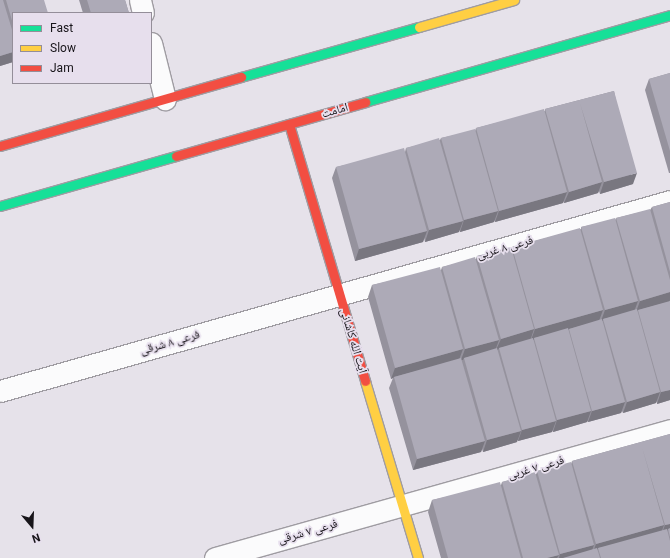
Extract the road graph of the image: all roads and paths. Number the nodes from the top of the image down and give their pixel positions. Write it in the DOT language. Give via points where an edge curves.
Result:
graph roads {
  1 [pos="140,0"];
  2 [pos="514,0"];
  3 [pos="143,12"];
  4 [pos="670,16"];
  5 [pos="152,47"];
  6 [pos="165,99"];
  7 [pos="289,124"];
  8 [pos="0,146"];
  9 [pos="670,201"];
  10 [pos="0,206"];
  11 [pos="340,296"];
  12 [pos="0,391"];
  13 [pos="670,430"];
  14 [pos="402,506"];
  15 [pos="215,558"];
  16 [pos="418,558"];
  1 -- 3 [label="street"];
  2 -- 6 [label="main road"];
  4 -- 7 [label="main road, امامت"];
  5 -- 6 [label="street"];
  6 -- 8 [label="main road"];
  7 -- 10 [label="main road, امامت"];
  7 -- 11 [label="main road, آیت الله کاشانی"];
  9 -- 11 [label="street, فرعی ۸ غربی"];
  11 -- 12 [label="street, فرعی ۸ شرقی"];
  11 -- 14 [label="main road, آیت الله کاشانی"];
  13 -- 14 [label="street, فرعی ۷ غربی"];
  14 -- 15 [label="street, فرعی ۷ شرقی"];
  14 -- 16 [label="main road, آیت الله کاشانی"];
}
